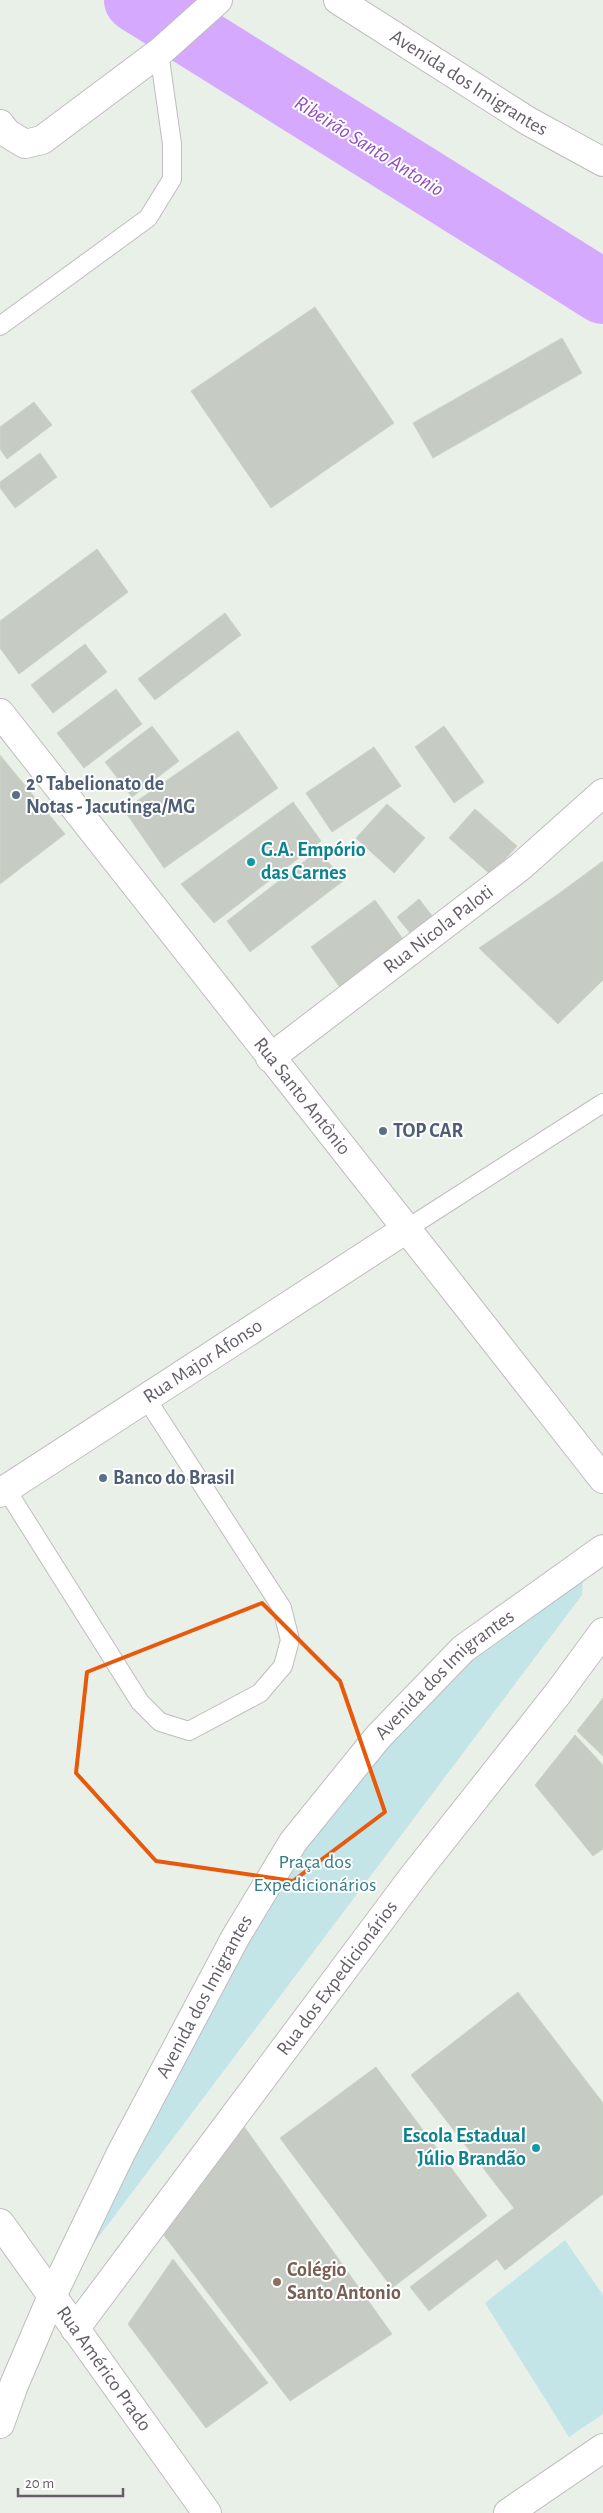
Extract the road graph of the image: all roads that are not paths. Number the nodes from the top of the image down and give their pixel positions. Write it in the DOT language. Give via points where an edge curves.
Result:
graph roads {
  1 [pos="338,0"];
  2 [pos="216,2"];
  3 [pos="160,52"];
  4 [pos="0,124"];
  5 [pos="603,162"];
  6 [pos="0,326"];
  7 [pos="0,713"];
  8 [pos="603,793"];
  9 [pos="270,1058"];
  10 [pos="603,1103"];
  11 [pos="408,1228"];
  12 [pos="146,1398"];
  13 [pos="603,1479"];
  14 [pos="3,1491"];
  15 [pos="603,1549"];
  16 [pos="603,1632"];
  17 [pos="0,2224"];
  18 [pos="52,2296"];
  19 [pos="75,2329"];
  20 [pos="0,2424"];
  21 [pos="603,2448"];
  22 [pos="207,2513"];
  23 [pos="508,2513"];
  1 -- 5 [label="street, Avenida dos Imigrantes" via="528,121"];
  2 -- 3 [label="street"];
  3 -- 4 [label="street" via="42,140 25,144 7,133"];
  3 -- 6 [label="lane" via="172,144 172,179 148,218"];
  7 -- 9 [label="street, Rua Santo Antônio"];
  8 -- 9 [label="street, Rua Nicola Paloti" via="520,867"];
  9 -- 11 [label="street, Rua Santo Antônio"];
  10 -- 11 [label="lane"];
  11 -- 12 [label="street, Rua Major Afonso"];
  11 -- 13 [label="street, Rua Santo Antônio"];
  12 -- 14 [label="street, Rua Major Afonso"];
  12 -- 14 [label="lane" via="282,1608 290,1640 283,1666 260,1693 189,1731 160,1722 140,1702"];
  15 -- 18 [label="street, Avenida dos Imigrantes" via="463,1649 378,1737 293,1842 235,1938 121,2153"];
  16 -- 19 [label="street, Rua dos Expedicionários" via="412,1878"];
  17 -- 18 [label="street, Rua Américo Prado"];
  18 -- 19 [label="street, Rua Américo Prado"];
  18 -- 20 [label="street, Avenida dos Imigrantes"];
  19 -- 22 [label="street, Rua Américo Prado"];
  21 -- 23 [label="street"];
}
